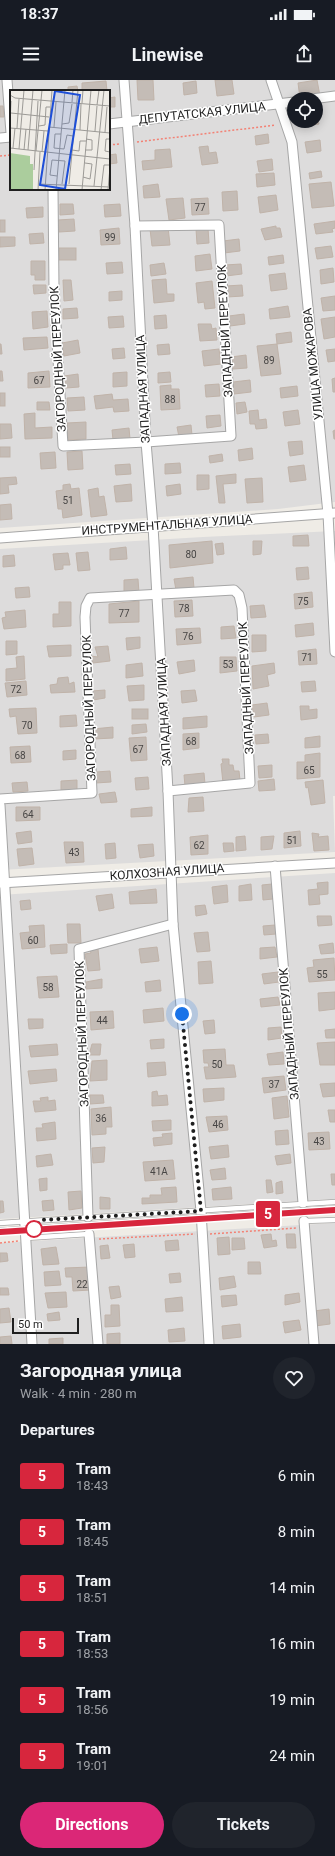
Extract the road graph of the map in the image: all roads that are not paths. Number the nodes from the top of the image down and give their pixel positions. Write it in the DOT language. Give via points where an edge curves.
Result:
graph roads {
  1 [pos="7,80"];
  2 [pos="124,80"];
  3 [pos="271,80"];
  4 [pos="335,96"];
  5 [pos="323,98"];
  6 [pos="287,103"];
  7 [pos="279,105"];
  8 [pos="10,120"];
  9 [pos="127,122"];
  10 [pos="110,124"];
  11 [pos="10,137"];
  12 [pos="0,138"];
  13 [pos="53,190"];
  14 [pos="135,226"];
  15 [pos="146,442"];
  16 [pos="332,513"];
  17 [pos="153,526"];
  18 [pos="0,538"];
  19 [pos="157,593"];
  20 [pos="335,652"];
  21 [pos="168,791"];
  22 [pos="0,799"];
  23 [pos="0,805"];
  24 [pos="335,863"];
  25 [pos="275,866"];
  26 [pos="170,872"];
  27 [pos="2,883"];
  28 [pos="173,924"];
  29 [pos="335,1202"];
  30 [pos="303,1203"];
  31 [pos="201,1211"];
  32 [pos="88,1217"];
  33 [pos="335,1220"];
  34 [pos="304,1221"];
  35 [pos="25,1222"];
  36 [pos="0,1223"];
  37 [pos="89,1234"];
  38 [pos="26,1238"];
  39 [pos="32,1344"];
  40 [pos="98,1344"];
  41 [pos="209,1344"];
  42 [pos="314,1344"];
  1 -- 8 [label="street"];
  2 -- 9 [label="street, ЗАПАДНАЯ УЛИЦА"];
  3 -- 7 [label="street, УЛИЦА МОЖАРОВА"];
  4 -- 5 [label="street"];
  6 -- 7 [label="street, ДЕПУТАТСКАЯ УЛИЦА"];
  7 -- 9 [label="street, ДЕПУТАТСКАЯ УЛИЦА"];
  7 -- 16 [label="street, УЛИЦА МОЖАРОВА" via="292,142"];
  9 -- 10 [label="street, ДЕПУТАТСКАЯ УЛИЦА"];
  9 -- 14 [label="street, ЗАПАДНАЯ УЛИЦА"];
  11 -- 12 [label="street"];
  13 -- 15 [label="street, ЗАГОРОДНЫЙ ПЕРЕУЛОК" via="54,289 64,446"];
  14 -- 15 [label="street, ЗАПАДНАЯ УЛИЦА"];
  14 -- 15 [label="street, ЗАПАДНЫЙ ПЕРЕУЛОК" via="219,225 231,436"];
  15 -- 17 [label="street, ЗАПАДНАЯ УЛИЦА"];
  16 -- 17 [label="street, ИНСТРУМЕНТАЛЬНАЯ УЛИЦА"];
  16 -- 20 [label="street, УЛИЦА МОЖАРОВА"];
  17 -- 18 [label="street, ИНСТРУМЕНТАЛЬНАЯ УЛИЦА"];
  17 -- 19 [label="street, ЗАПАДНАЯ УЛИЦА"];
  19 -- 21 [label="street, ЗАПАДНАЯ УЛИЦА"];
  19 -- 21 [label="street, ЗАПАДНЫЙ ПЕРЕУЛОК" via="234,590 239,595 242,608 250,783"];
  19 -- 22 [label="street, ЗАГОРОДНЫЙ ПЕРЕУЛОК" via="90,598 86,606 92,793"];
  21 -- 26 [label="street, ЗАПАДНАЯ УЛИЦА"];
  23 -- 27 [label="street"];
  24 -- 25 [label="street, КОЛХОЗНАЯ УЛИЦА"];
  25 -- 26 [label="street, КОЛХОЗНАЯ УЛИЦА"];
  25 -- 30 [label="street, ЗАПАДНЫЙ ПЕРЕУЛОК"];
  26 -- 27 [label="street, КОЛХОЗНАЯ УЛИЦА"];
  26 -- 28 [label="street, ЗАПАДНАЯ УЛИЦА"];
  27 -- 35 [label="street"];
  28 -- 31 [label="street, ЗАПАДНАЯ УЛИЦА"];
  28 -- 32 [label="street, ЗАГОРОДНЫЙ ПЕРЕУЛОК" via="79,949"];
  29 -- 30 [label="lane"];
  30 -- 31 [label="lane"];
  31 -- 32 [label="lane"];
  31 -- 41 [label="street, ЗАПАДНАЯ УЛИЦА"];
  32 -- 35 [label="lane"];
  33 -- 34 [label="lane"];
  34 -- 42 [label="street"];
  35 -- 36 [label="lane"];
  35 -- 38 [label="street"];
  37 -- 38 [label="lane"];
  37 -- 40 [label="street"];
  38 -- 39 [label="street"];
}
